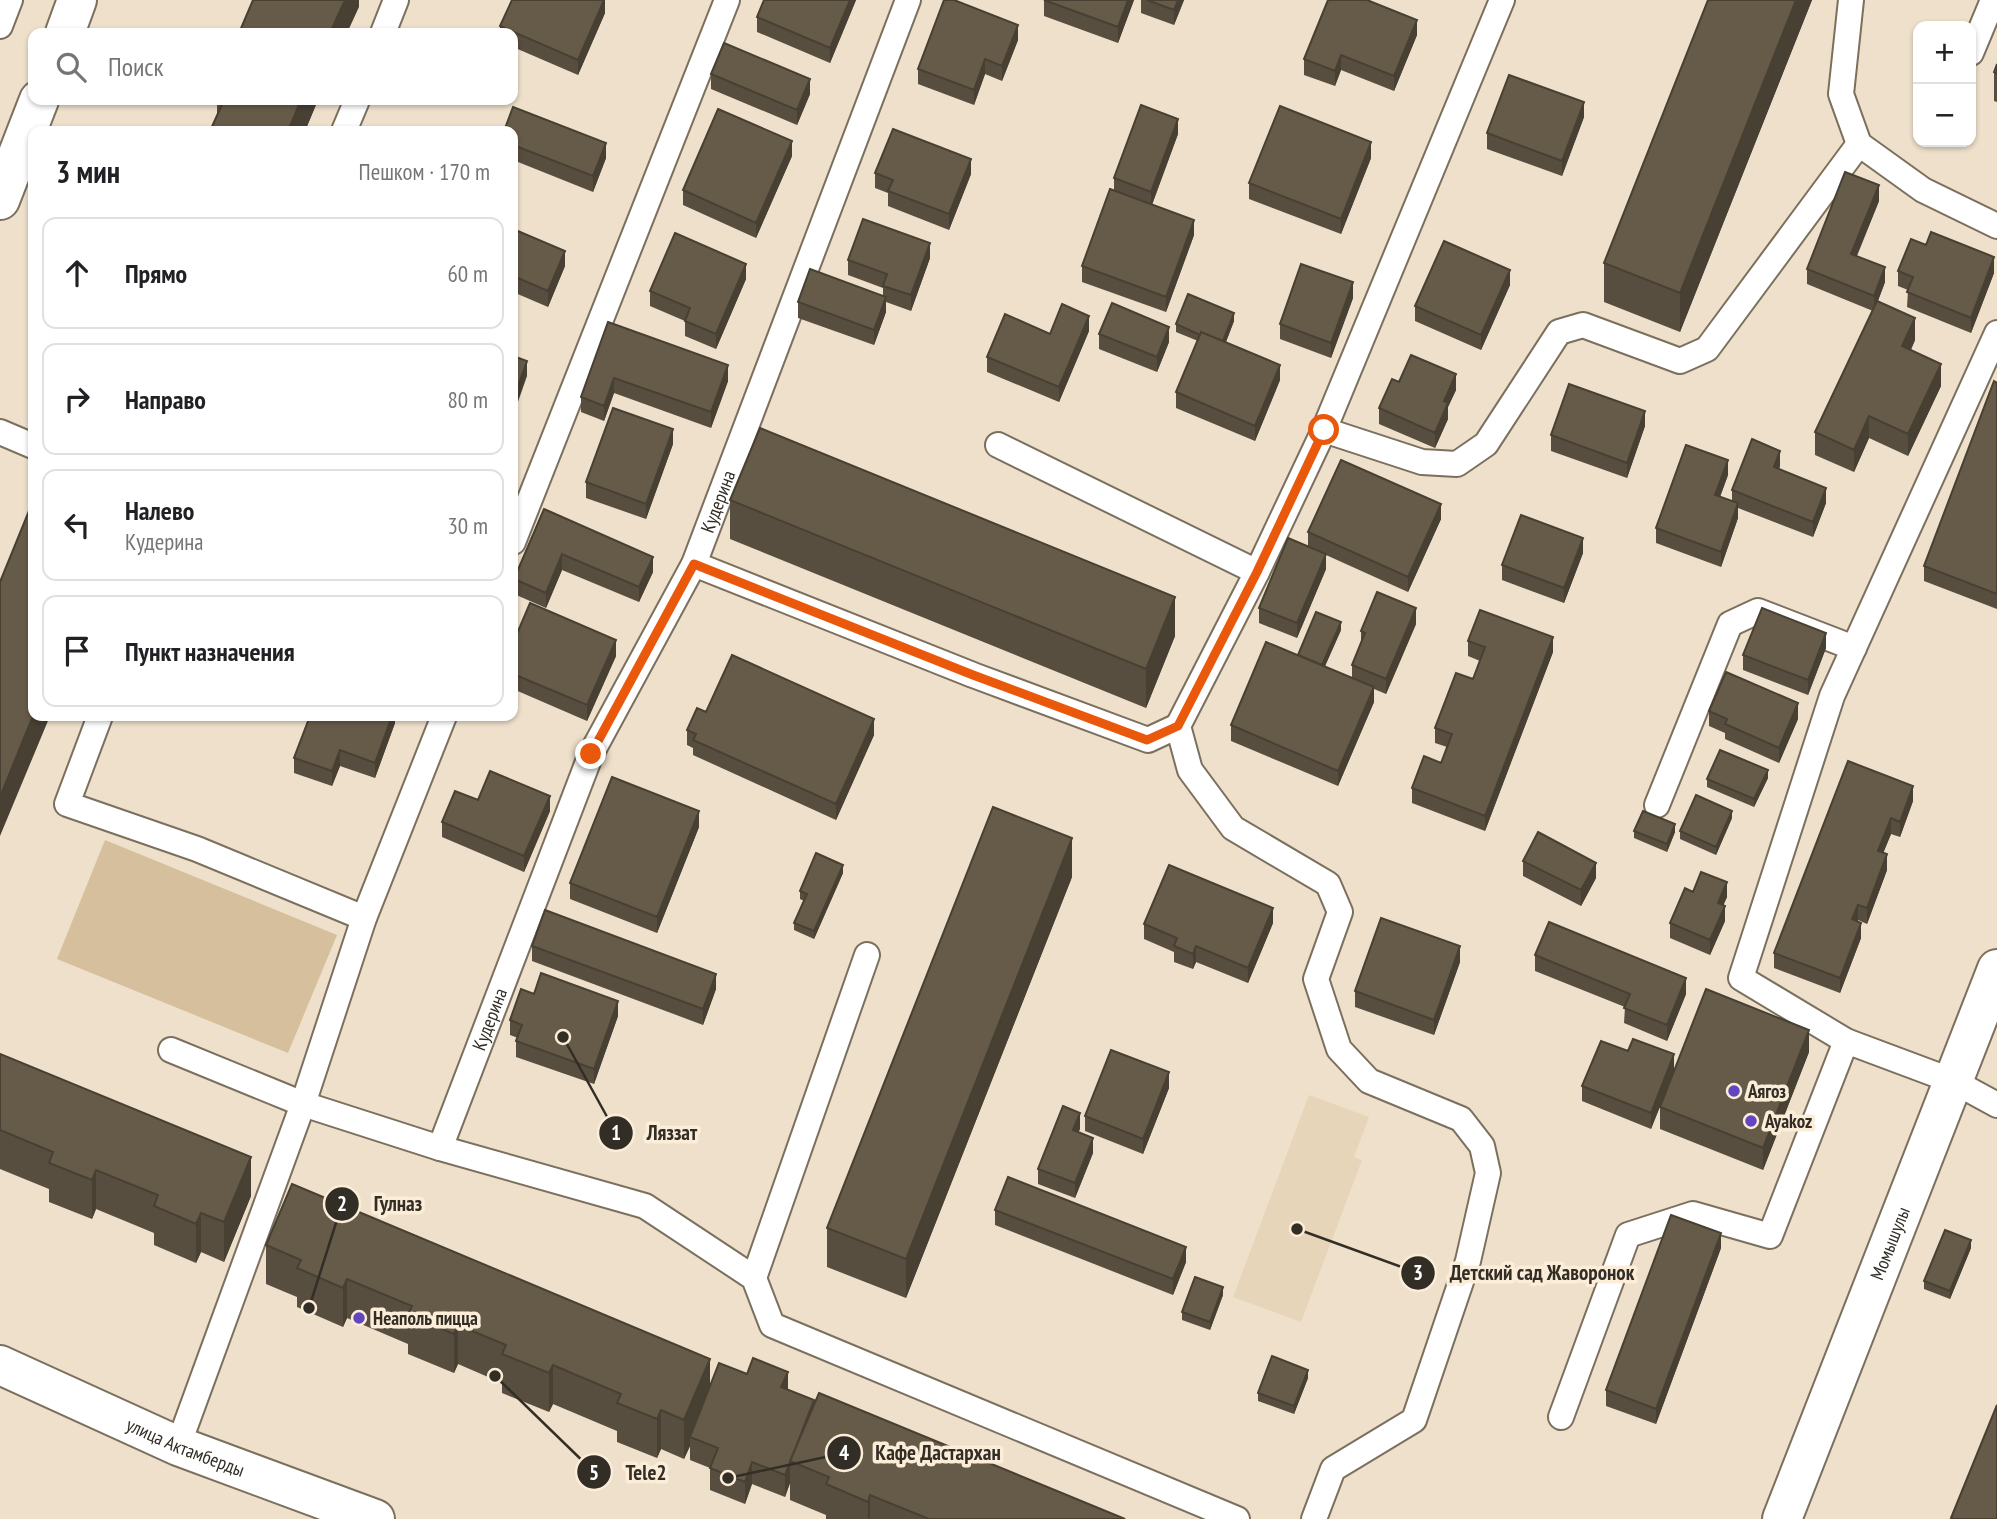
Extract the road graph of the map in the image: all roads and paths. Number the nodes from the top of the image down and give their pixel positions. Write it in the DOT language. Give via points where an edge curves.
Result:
graph roads {
  1 [pos="10,0"];
  2 [pos="77,0"];
  3 [pos="396,0"];
  4 [pos="727,0"];
  5 [pos="908,0"];
  6 [pos="1851,0"];
  7 [pos="1993,0"];
  8 [pos="1495,2"];
  9 [pos="0,26"];
  10 [pos="67,28"];
  11 [pos="385,28"];
  12 [pos="1976,41"];
  13 [pos="37,105"];
  14 [pos="355,105"];
  15 [pos="29,126"];
  16 [pos="346,126"];
  17 [pos="28,128"];
  18 [pos="1859,144"];
  19 [pos="0,200"];
  20 [pos="1997,226"];
  21 [pos="1997,333"];
  22 [pos="1324,430"];
  23 [pos="0,432"];
  24 [pos="28,444"];
  25 [pos="998,445"];
  26 [pos="518,529"];
  27 [pos="694,564"];
  28 [pos="1257,572"];
  29 [pos="1854,648"];
  30 [pos="98,721"];
  31 [pos="442,721"];
  32 [pos="1178,726"];
  33 [pos="1657,805"];
  34 [pos="364,918"];
  35 [pos="867,956"];
  36 [pos="1997,970"];
  37 [pos="1846,1041"];
  38 [pos="171,1050"];
  39 [pos="1953,1082"];
  40 [pos="303,1104"];
  41 [pos="1997,1105"];
  42 [pos="440,1148"];
  43 [pos="754,1278"];
  44 [pos="0,1365"];
  45 [pos="1560,1417"];
  46 [pos="178,1446"];
  47 [pos="376,1519"];
  48 [pos="1237,1519"];
  49 [pos="1314,1519"];
  50 [pos="1782,1519"];
  1 -- 9 [label="lane"];
  2 -- 10 [label="main road"];
  3 -- 11 [label="lane"];
  4 -- 26 [label="lane"];
  5 -- 27 [label="lane, Кудерина"];
  6 -- 18 [label="lane" via="1840,94"];
  7 -- 12 [label="lane"];
  8 -- 22 [label="lane"];
  13 -- 15 [label="main road"];
  14 -- 16 [label="lane"];
  17 -- 19 [label="main road"];
  18 -- 20 [label="lane" via="1923,190"];
  18 -- 22 [label="lane" via="1707,349 1680,360 1583,325 1559,332 1486,444 1457,464 1422,462"];
  21 -- 29 [label="lane"];
  22 -- 28 [label="lane"];
  23 -- 24 [label="lane"];
  25 -- 28 [label="lane"];
  27 -- 32 [label="lane" via="1147,740"];
  27 -- 42 [label="lane, Кудерина" via="591,754"];
  28 -- 32 [label="lane"];
  29 -- 33 [label="lane" via="1758,611 1730,624"];
  29 -- 37 [label="lane" via="1832,696 1741,978"];
  30 -- 34 [label="lane" via="67,804 197,849"];
  31 -- 34 [label="lane"];
  32 -- 49 [label="lane" via="1190,770 1233,828 1328,884 1340,912 1316,979 1339,1049 1369,1081 1461,1119 1482,1146 1488,1173 1468,1261 1415,1420 1333,1469"];
  34 -- 40 [label="lane"];
  35 -- 43 [label="lane"];
  36 -- 39 [label="main road, Момышулы"];
  37 -- 39 [label="lane"];
  37 -- 45 [label="lane" via="1770,1236 1693,1214 1628,1235"];
  38 -- 40 [label="lane"];
  39 -- 41 [label="lane"];
  39 -- 50 [label="main road, Момышулы"];
  40 -- 42 [label="lane"];
  40 -- 46 [label="lane"];
  42 -- 43 [label="lane" via="645,1206"];
  43 -- 48 [label="lane" via="772,1325"];
  44 -- 46 [label="main road, улица Актамберды"];
  46 -- 47 [label="main road, улица Актамберды"];
}
